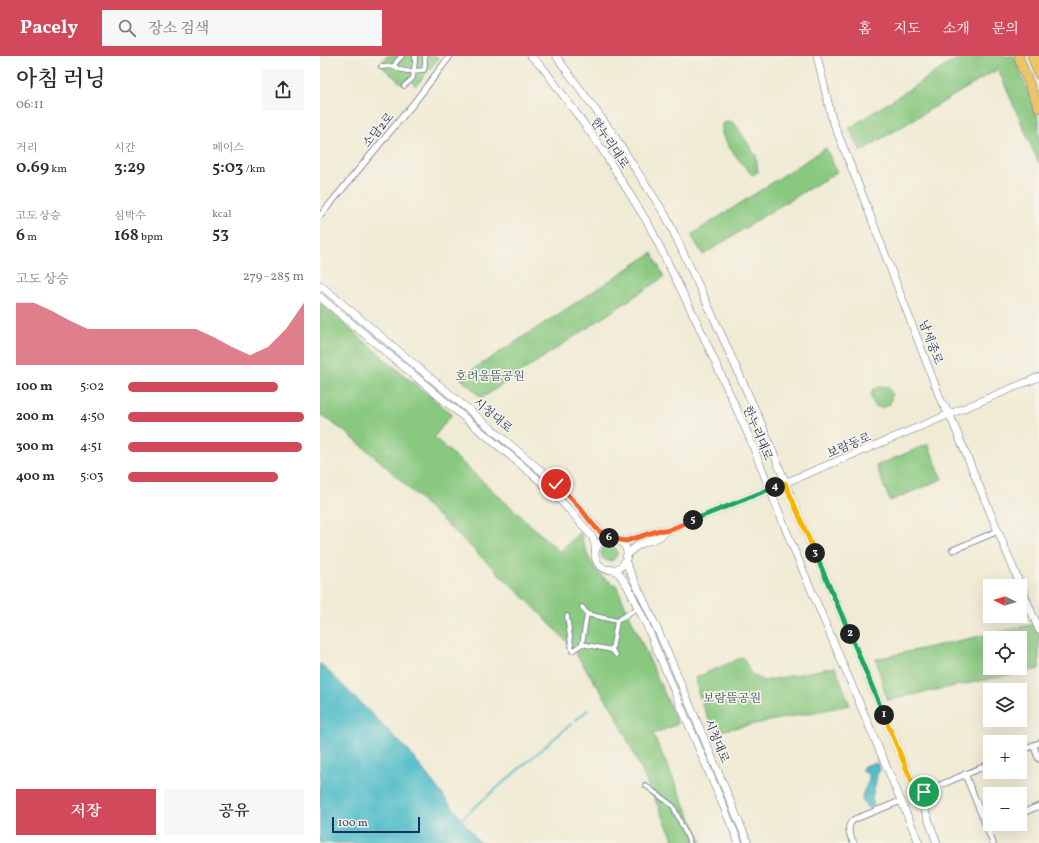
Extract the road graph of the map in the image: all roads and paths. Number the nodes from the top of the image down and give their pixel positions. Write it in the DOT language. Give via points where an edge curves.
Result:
graph roads {
  1 [pos="402,56"];
  2 [pos="415,56"];
  3 [pos="424,56"];
  4 [pos="450,56"];
  5 [pos="531,56"];
  6 [pos="556,56"];
  7 [pos="817,56"];
  8 [pos="1019,56"];
  9 [pos="1023,56"];
  10 [pos="1032,56"];
  11 [pos="394,66"];
  12 [pos="381,67"];
  13 [pos="415,71"];
  14 [pos="1039,75"];
  15 [pos="404,86"];
  16 [pos="1039,99"];
  17 [pos="1039,108"];
  18 [pos="320,216"];
  19 [pos="320,285"];
  20 [pos="320,297"];
  21 [pos="1039,377"];
  22 [pos="950,415"];
  23 [pos="785,483"];
  24 [pos="770,490"];
  25 [pos="666,531"];
  26 [pos="998,531"];
  27 [pos="610,538"];
  28 [pos="619,540"];
  29 [pos="596,549"];
  30 [pos="953,550"];
  31 [pos="625,559"];
  32 [pos="610,569"];
  33 [pos="582,607"];
  34 [pos="634,610"];
  35 [pos="587,614"];
  36 [pos="567,616"];
  37 [pos="617,621"];
  38 [pos="1039,630"];
  39 [pos="582,644"];
  40 [pos="612,650"];
  41 [pos="616,655"];
  42 [pos="1039,743"];
  43 [pos="1033,746"];
  44 [pos="1027,748"];
  45 [pos="1039,760"];
  46 [pos="983,767"];
  47 [pos="965,774"];
  48 [pos="912,782"];
  49 [pos="645,785"];
  50 [pos="924,792"];
  51 [pos="901,801"];
  52 [pos="1039,806"];
  53 [pos="924,808"];
  54 [pos="1027,811"];
  55 [pos="983,818"];
  56 [pos="988,831"];
  57 [pos="690,843"];
  58 [pos="739,843"];
  59 [pos="748,843"];
  60 [pos="854,843"];
  61 [pos="918,843"];
  62 [pos="937,843"];
  63 [pos="993,843"];
  1 -- 11 [label="street"];
  2 -- 13 [label="street"];
  3 -- 13 [label="street" via="424,70"];
  4 -- 18 [label="street, 소담2로"];
  5 -- 24 [label="street, 한누리대로" via="544,69 600,146 649,225 696,320 748,434"];
  6 -- 23 [label="street, 한누리대로" via="611,131 666,216 762,425"];
  7 -- 22 [label="street, 남세종로" via="832,119 942,403"];
  8 -- 17 [label="highway"];
  9 -- 16 [label="highway"];
  10 -- 14 [label="highway"];
  11 -- 12 [label="street"];
  11 -- 13 [label="street"];
  13 -- 15 [label="street" via="413,78"];
  19 -- 27 [label="street, 시청대로" via="538,468 580,507 600,532"];
  20 -- 29 [label="street, 시청대로" via="542,483 576,517 593,538"];
  21 -- 22 [label="street, 보람동로"];
  22 -- 23 [label="street, 보람동로"];
  22 -- 26 [label="street, 남세종로"];
  23 -- 24 [label="street, 보람동로"];
  23 -- 48 [label="street, 한누리대로"];
  24 -- 25 [label="street, 보람동로"];
  24 -- 51 [label="street, 한누리대로"];
  25 -- 28 [label="street" via="660,530 626,541"];
  25 -- 31 [label="street" via="663,536 640,544 630,551"];
  26 -- 30 [label="street"];
  26 -- 38 [label="street, 남세종로"];
  27 -- 28 [label="street"];
  27 -- 29 [label="street" via="601,541"];
  28 -- 31 [label="street" via="625,547"];
  29 -- 32 [label="street" via="598,563"];
  31 -- 32 [label="street" via="618,567"];
  31 -- 59 [label="street, 시청대로" via="668,653"];
  32 -- 58 [label="street, 시청대로" via="620,574 646,624"];
  33 -- 35 [label="street"];
  34 -- 37 [label="street"];
  35 -- 37 [label="street"];
  35 -- 39 [label="street"];
  36 -- 39 [label="street" via="572,651"];
  37 -- 40 [label="street"];
  39 -- 40 [label="street"];
  40 -- 41 [label="street"];
  42 -- 43 [label="street"];
  43 -- 44 [label="street"];
  43 -- 45 [label="street"];
  46 -- 47 [label="street"];
  47 -- 50 [label="street"];
  47 -- 55 [label="street"];
  48 -- 50 [label="street"];
  48 -- 53 [label="street, 한누리대로"];
  49 -- 57 [label="street" via="673,806"];
  50 -- 53 [label="street"];
  51 -- 60 [label="street" via="855,819 849,829"];
  51 -- 61 [label="street, 한누리대로"];
  52 -- 54 [label="street"];
  53 -- 62 [label="street, 한누리대로"];
  56 -- 63 [label="street"];
}
